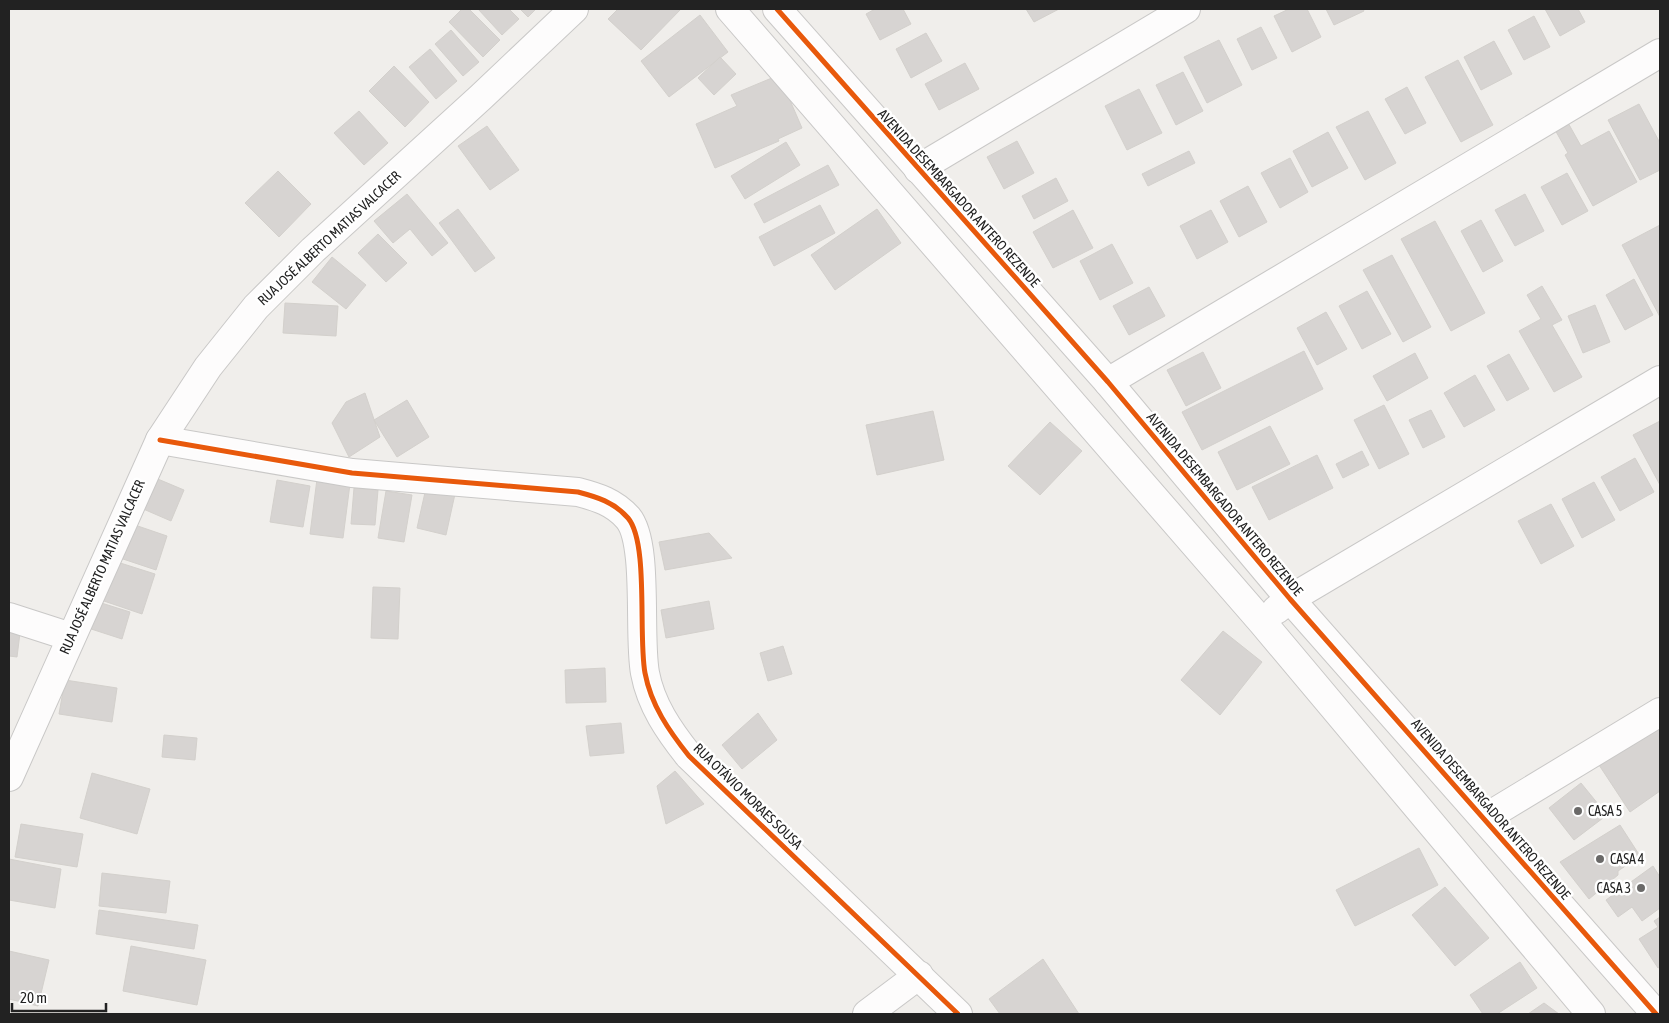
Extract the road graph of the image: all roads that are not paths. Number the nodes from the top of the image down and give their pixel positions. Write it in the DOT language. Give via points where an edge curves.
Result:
graph roads {
  1 [pos="574,9"];
  2 [pos="730,9"];
  3 [pos="777,9"];
  4 [pos="1186,9"];
  5 [pos="1660,54"];
  6 [pos="918,169"];
  7 [pos="1660,380"];
  8 [pos="1108,382"];
  9 [pos="160,440"];
  10 [pos="1290,599"];
  11 [pos="9,617"];
  12 [pos="1262,622"];
  13 [pos="71,637"];
  14 [pos="1660,712"];
  15 [pos="9,777"];
  16 [pos="1486,818"];
  17 [pos="919,975"];
  18 [pos="867,1014"];
  19 [pos="958,1014"];
  20 [pos="1591,1014"];
  21 [pos="1656,1014"];
  1 -- 9 [label="street, RUA JOSÉ ALBERTO MATIAS VALCACER" via="313,250 256,307 208,367"];
  2 -- 12 [label="street"];
  3 -- 6 [label="street, AVENIDA DESEMBARGADOR ANTERO REZENDE"];
  4 -- 6 [label="street"];
  5 -- 8 [label="street"];
  6 -- 8 [label="street, AVENIDA DESEMBARGADOR ANTERO REZENDE"];
  7 -- 10 [label="street"];
  8 -- 10 [label="street, AVENIDA DESEMBARGADOR ANTERO REZENDE"];
  9 -- 13 [label="street, RUA JOSÉ ALBERTO MATIAS VALCACER"];
  9 -- 17 [label="street, RUA OTÁVIO MORAES SOUSA" via="352,473 578,492 603,498 629,520 637,542 645,673 652,698 667,728 689,756"];
  10 -- 12 [label="street"];
  10 -- 16 [label="street, AVENIDA DESEMBARGADOR ANTERO REZENDE"];
  11 -- 13 [label="street"];
  12 -- 20 [label="street"];
  13 -- 15 [label="street, RUA JOSÉ ALBERTO MATIAS VALCACER"];
  14 -- 16 [label="street"];
  16 -- 21 [label="street, AVENIDA DESEMBARGADOR ANTERO REZENDE"];
  17 -- 18 [label="street"];
  17 -- 19 [label="street, RUA OTÁVIO MORAES SOUSA"];
}
